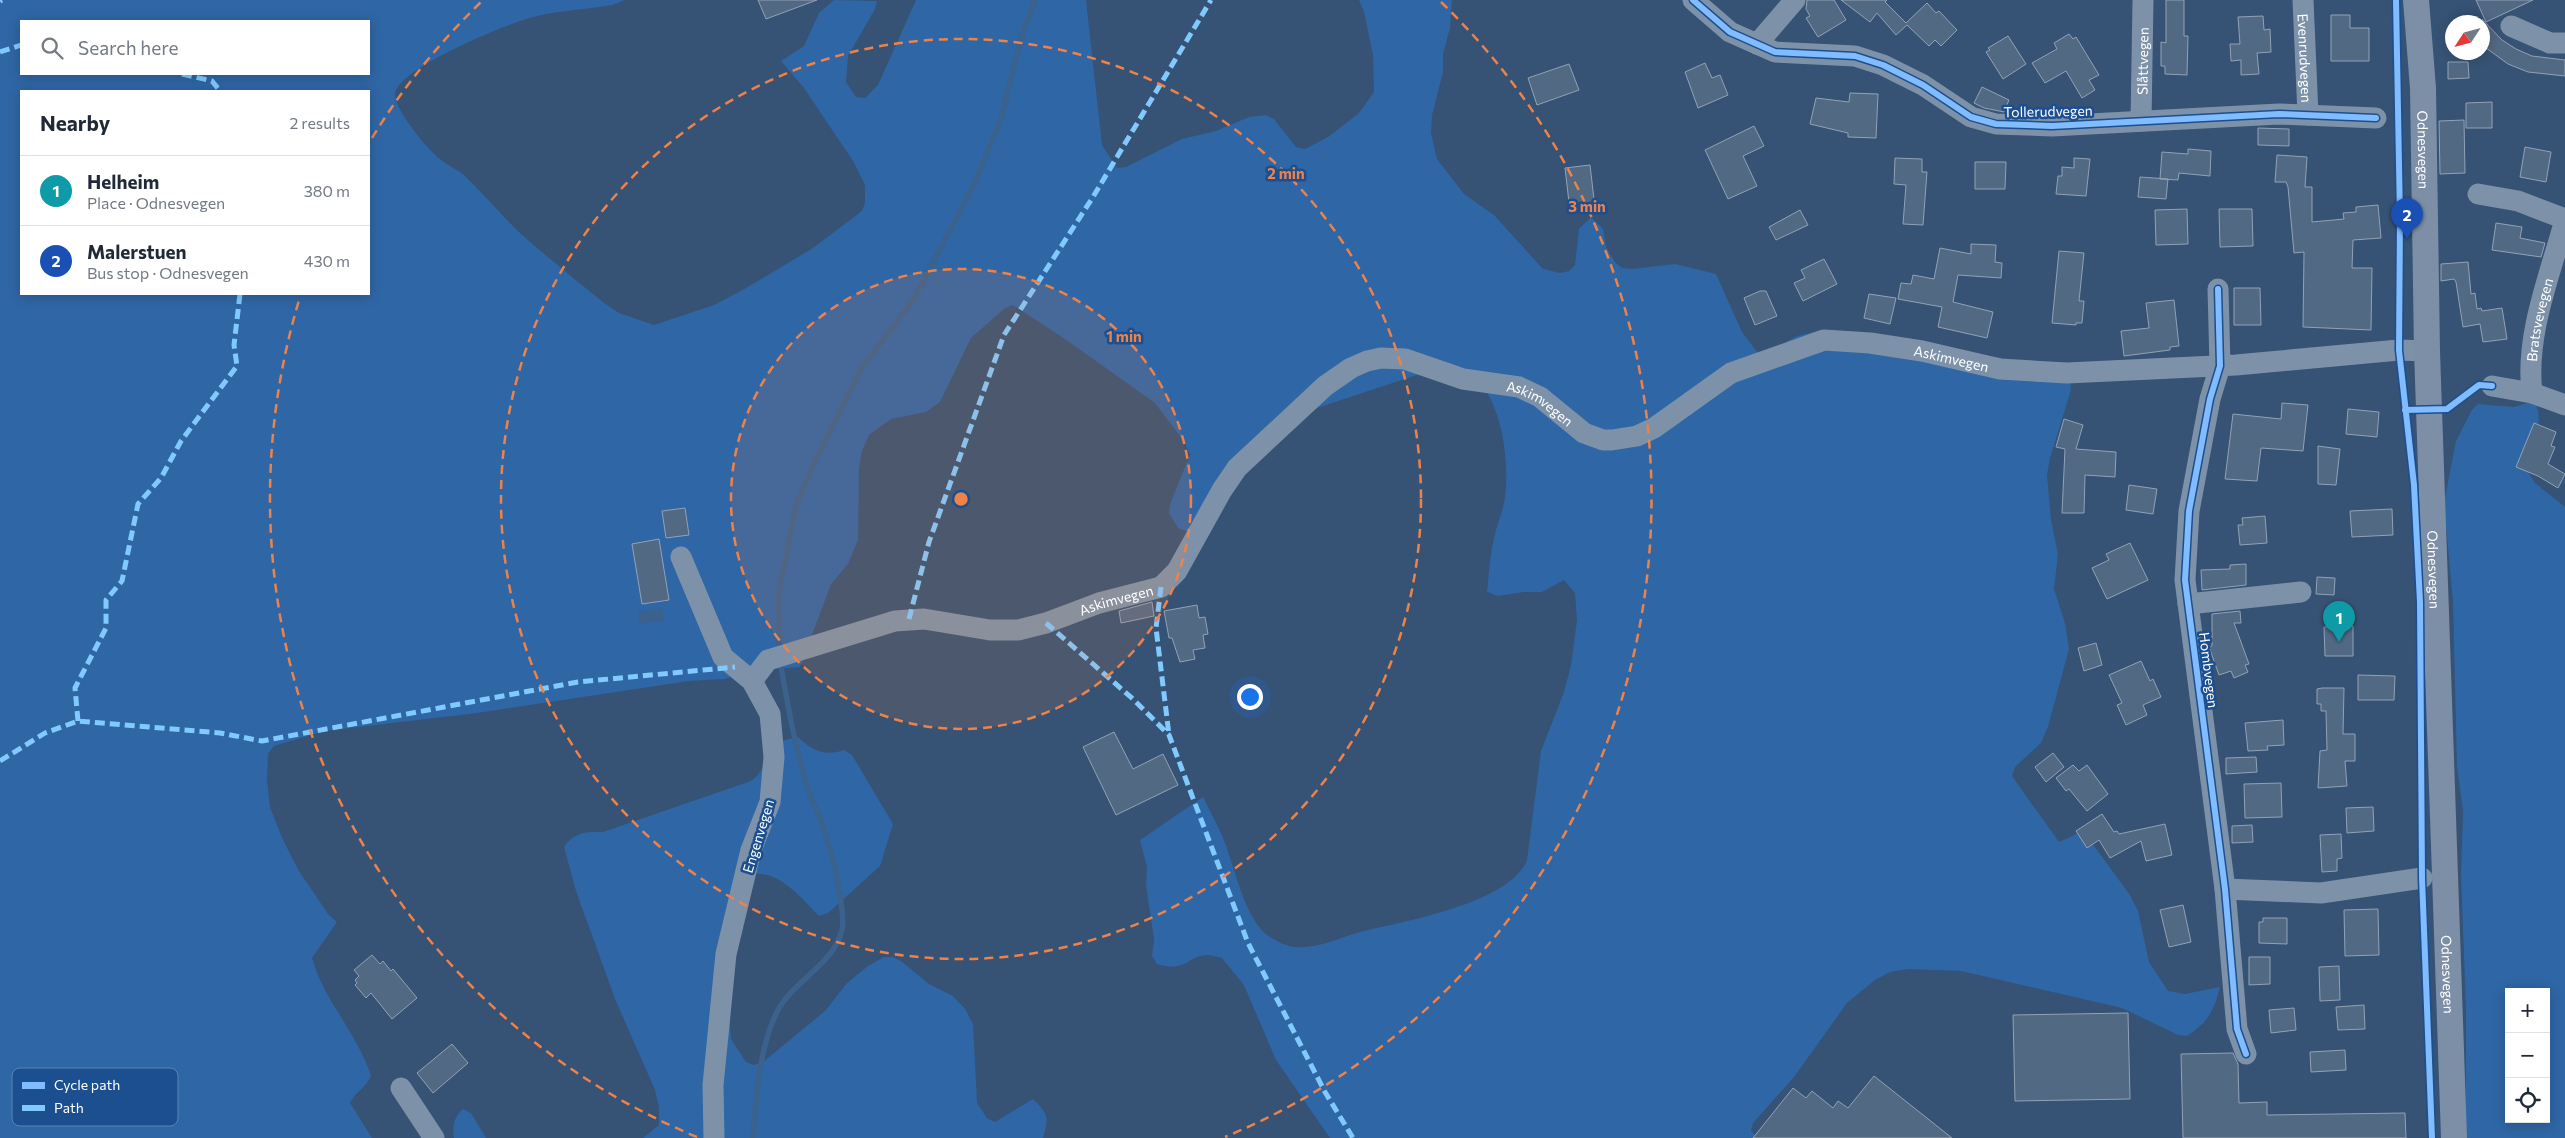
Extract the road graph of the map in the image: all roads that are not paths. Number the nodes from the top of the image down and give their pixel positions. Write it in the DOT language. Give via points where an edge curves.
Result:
graph roads {
  1 [pos="1693,0"];
  2 [pos="1795,0"];
  3 [pos="2143,0"];
  4 [pos="2303,0"];
  5 [pos="2416,0"];
  6 [pos="2511,26"];
  7 [pos="2565,43"];
  8 [pos="1757,44"];
  9 [pos="2308,115"];
  10 [pos="2376,118"];
  11 [pos="2141,121"];
  12 [pos="2478,194"];
  13 [pos="2565,219"];
  14 [pos="2218,289"];
  15 [pos="2427,351"];
  16 [pos="2220,366"];
  17 [pos="2492,386"];
  18 [pos="2532,393"];
  19 [pos="2565,404"];
  20 [pos="681,558"];
  21 [pos="2301,592"];
  22 [pos="2188,604"];
  23 [pos="752,681"];
  24 [pos="2422,878"];
  25 [pos="2225,889"];
  26 [pos="2246,1054"];
  27 [pos="401,1088"];
  28 [pos="434,1138"];
  29 [pos="714,1138"];
  30 [pos="2454,1138"];
  1 -- 8 [label="street, Tollerudvegen" via="1730,32"];
  2 -- 8 [label="street"];
  3 -- 11 [label="street, Slåttvegen"];
  4 -- 9 [label="street, Evenrudvegen"];
  5 -- 15 [label="main road, Odnesvegen" via="2422,88"];
  6 -- 7 [label="street" via="2550,43"];
  8 -- 11 [label="street, Tollerudvegen" via="1775,52 1854,56 1883,65 1923,85 1971,117 1996,124 2052,126"];
  9 -- 10 [label="street, Tollerudvegen"];
  9 -- 11 [label="street, Tollerudvegen"];
  12 -- 13 [label="street" via="2518,201"];
  13 -- 18 [label="street, Bratsvevegen" via="2532,343 2529,368"];
  14 -- 16 [label="street, Hombvegen"];
  15 -- 16 [label="street, Askimvegen" via="2399,350"];
  15 -- 30 [label="main road, Odnesvegen"];
  16 -- 22 [label="street, Hombvegen" via="2210,399 2188,515 2185,580"];
  16 -- 23 [label="street, Askimvegen" via="2048,372 2000,368 1870,343 1824,340 1745,366 1654,428 1636,436 1603,440 1584,433 1540,397 1519,387 1463,379 1405,359 1367,361 1350,368 1325,386 1237,468 1177,571 1161,587 1099,603 1046,624 1018,630 990,630 924,619 895,621 768,660"];
  17 -- 18 [label="street"];
  18 -- 19 [label="street"];
  20 -- 23 [label="street, Engenvegen" via="723,657"];
  21 -- 22 [label="street"];
  22 -- 25 [label="street, Hombvegen"];
  23 -- 29 [label="street, Engenvegen" via="770,714 774,757 770,802 751,850 726,954 713,1085"];
  24 -- 25 [label="street" via="2321,894"];
  25 -- 26 [label="street, Hombvegen" via="2237,1029"];
  27 -- 28 [label="street"];
}
